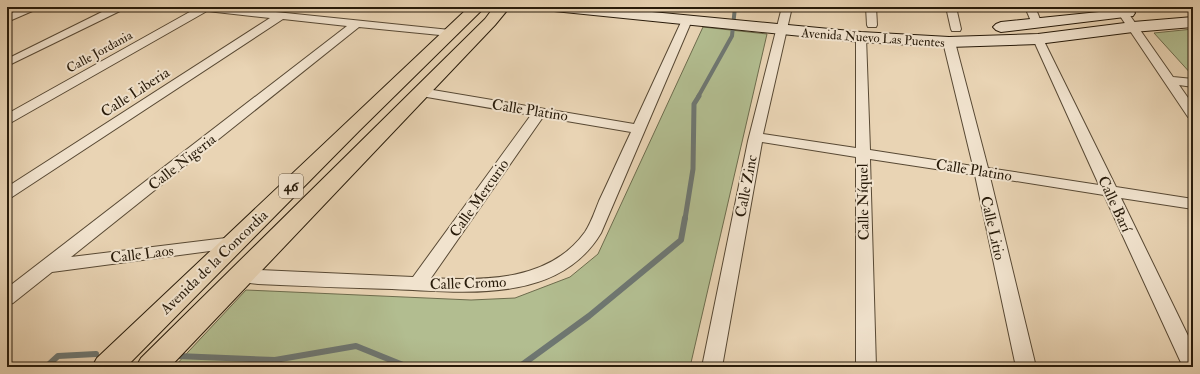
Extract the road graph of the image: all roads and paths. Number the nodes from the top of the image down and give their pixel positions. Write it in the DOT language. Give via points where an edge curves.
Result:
graph roads {
  1 [pos="33,7"];
  2 [pos="120,7"];
  3 [pos="201,7"];
  4 [pos="478,7"];
  5 [pos="502,7"];
  6 [pos="554,7"];
  7 [pos="872,7"];
  8 [pos="951,7"];
  9 [pos="1030,7"];
  10 [pos="1122,10"];
  11 [pos="1193,10"];
  12 [pos="685,14"];
  13 [pos="280,16"];
  14 [pos="785,18"];
  15 [pos="7,19"];
  16 [pos="1193,22"];
  17 [pos="356,24"];
  18 [pos="1037,24"];
  19 [pos="872,25"];
  20 [pos="1133,27"];
  21 [pos="450,33"];
  22 [pos="952,36"];
  23 [pos="861,37"];
  24 [pos="1038,39"];
  25 [pos="7,63"];
  26 [pos="1169,80"];
  27 [pos="1193,83"];
  28 [pos="421,92"];
  29 [pos="540,111"];
  30 [pos="1193,114"];
  31 [pos="7,119"];
  32 [pos="639,129"];
  33 [pos="756,137"];
  34 [pos="863,153"];
  35 [pos="981,170"];
  36 [pos="1109,190"];
  37 [pos="7,194"];
  38 [pos="1193,204"];
  39 [pos="234,243"];
  40 [pos="50,266"];
  41 [pos="238,276"];
  42 [pos="418,284"];
  43 [pos="7,298"];
  44 [pos="107,367"];
  45 [pos="150,367"];
  46 [pos="712,367"];
  47 [pos="866,367"];
  48 [pos="1026,367"];
  49 [pos="1193,367"];
  1 -- 15 [label="street"];
  2 -- 25 [label="street"];
  3 -- 13 [label="street"];
  3 -- 31 [label="street, Calle Jordania"];
  4 -- 21 [label="main road, Avenida de la Concordia / 46"];
  5 -- 28 [label="main road, Avenida de la Concordia / 46"];
  6 -- 12 [label="street, Avenida Nuevo Las Puentes"];
  7 -- 19 [label="street"];
  8 -- 22 [label="street, Calle Litio"];
  9 -- 18 [label="street"];
  10 -- 11 [label="street, Avenida Nuevo Las Puentes"];
  10 -- 18 [label="street, Avenida Nuevo Las Puentes"];
  10 -- 20 [label="street"];
  12 -- 14 [label="street, Avenida Nuevo Las Puentes" via="752,20"];
  12 -- 32 [label="street, Calle Cromo"];
  13 -- 17 [label="street"];
  13 -- 37 [label="street, Calle Liberia"];
  14 -- 19 [label="street, Avenida Nuevo Las Puentes"];
  14 -- 23 [label="street, Avenida Nuevo Las Puentes"];
  14 -- 33 [label="street, Calle Zinc"];
  16 -- 20 [label="street, Avenida Nuevo Las Puentes"];
  17 -- 21 [label="street"];
  17 -- 40 [label="street, Calle Nigeria"];
  18 -- 22 [label="street, Avenida Nuevo Las Puentes"];
  19 -- 22 [label="street, Avenida Nuevo Las Puentes"];
  20 -- 24 [label="street, Avenida Nuevo Las Puentes"];
  20 -- 26 [label="street"];
  21 -- 39 [label="main road, Avenida de la Concordia / 46"];
  22 -- 23 [label="street, Avenida Nuevo Las Puentes"];
  22 -- 24 [label="street, Avenida Nuevo Las Puentes"];
  22 -- 35 [label="street, Calle Litio"];
  23 -- 34 [label="street, Calle Níquel"];
  24 -- 36 [label="street, Calle Barí"];
  26 -- 27 [label="street"];
  26 -- 30 [label="street"];
  28 -- 29 [label="street, Calle Platino"];
  28 -- 41 [label="main road, Avenida de la Concordia / 46"];
  29 -- 32 [label="street, Calle Platino"];
  29 -- 42 [label="street, Calle Mercurio"];
  32 -- 42 [label="street, Calle Cromo" via="593,233 570,258 550,269 519,280 492,285"];
  33 -- 34 [label="street, Calle Platino"];
  33 -- 46 [label="street, Calle Zinc"];
  34 -- 35 [label="street, Calle Platino"];
  34 -- 47 [label="street, Calle Níquel"];
  35 -- 36 [label="street, Calle Platino"];
  35 -- 48 [label="street, Calle Litio" via="984,194"];
  36 -- 38 [label="street, Calle Platino"];
  36 -- 49 [label="street, Calle Barí"];
  39 -- 40 [label="street, Calle Laos"];
  39 -- 44 [label="main road, Avenida de la Concordia / 46"];
  40 -- 43 [label="street, Calle Nigeria"];
  41 -- 42 [label="street, Calle Cromo"];
  41 -- 45 [label="main road, Avenida de la Concordia / 46"];
}
